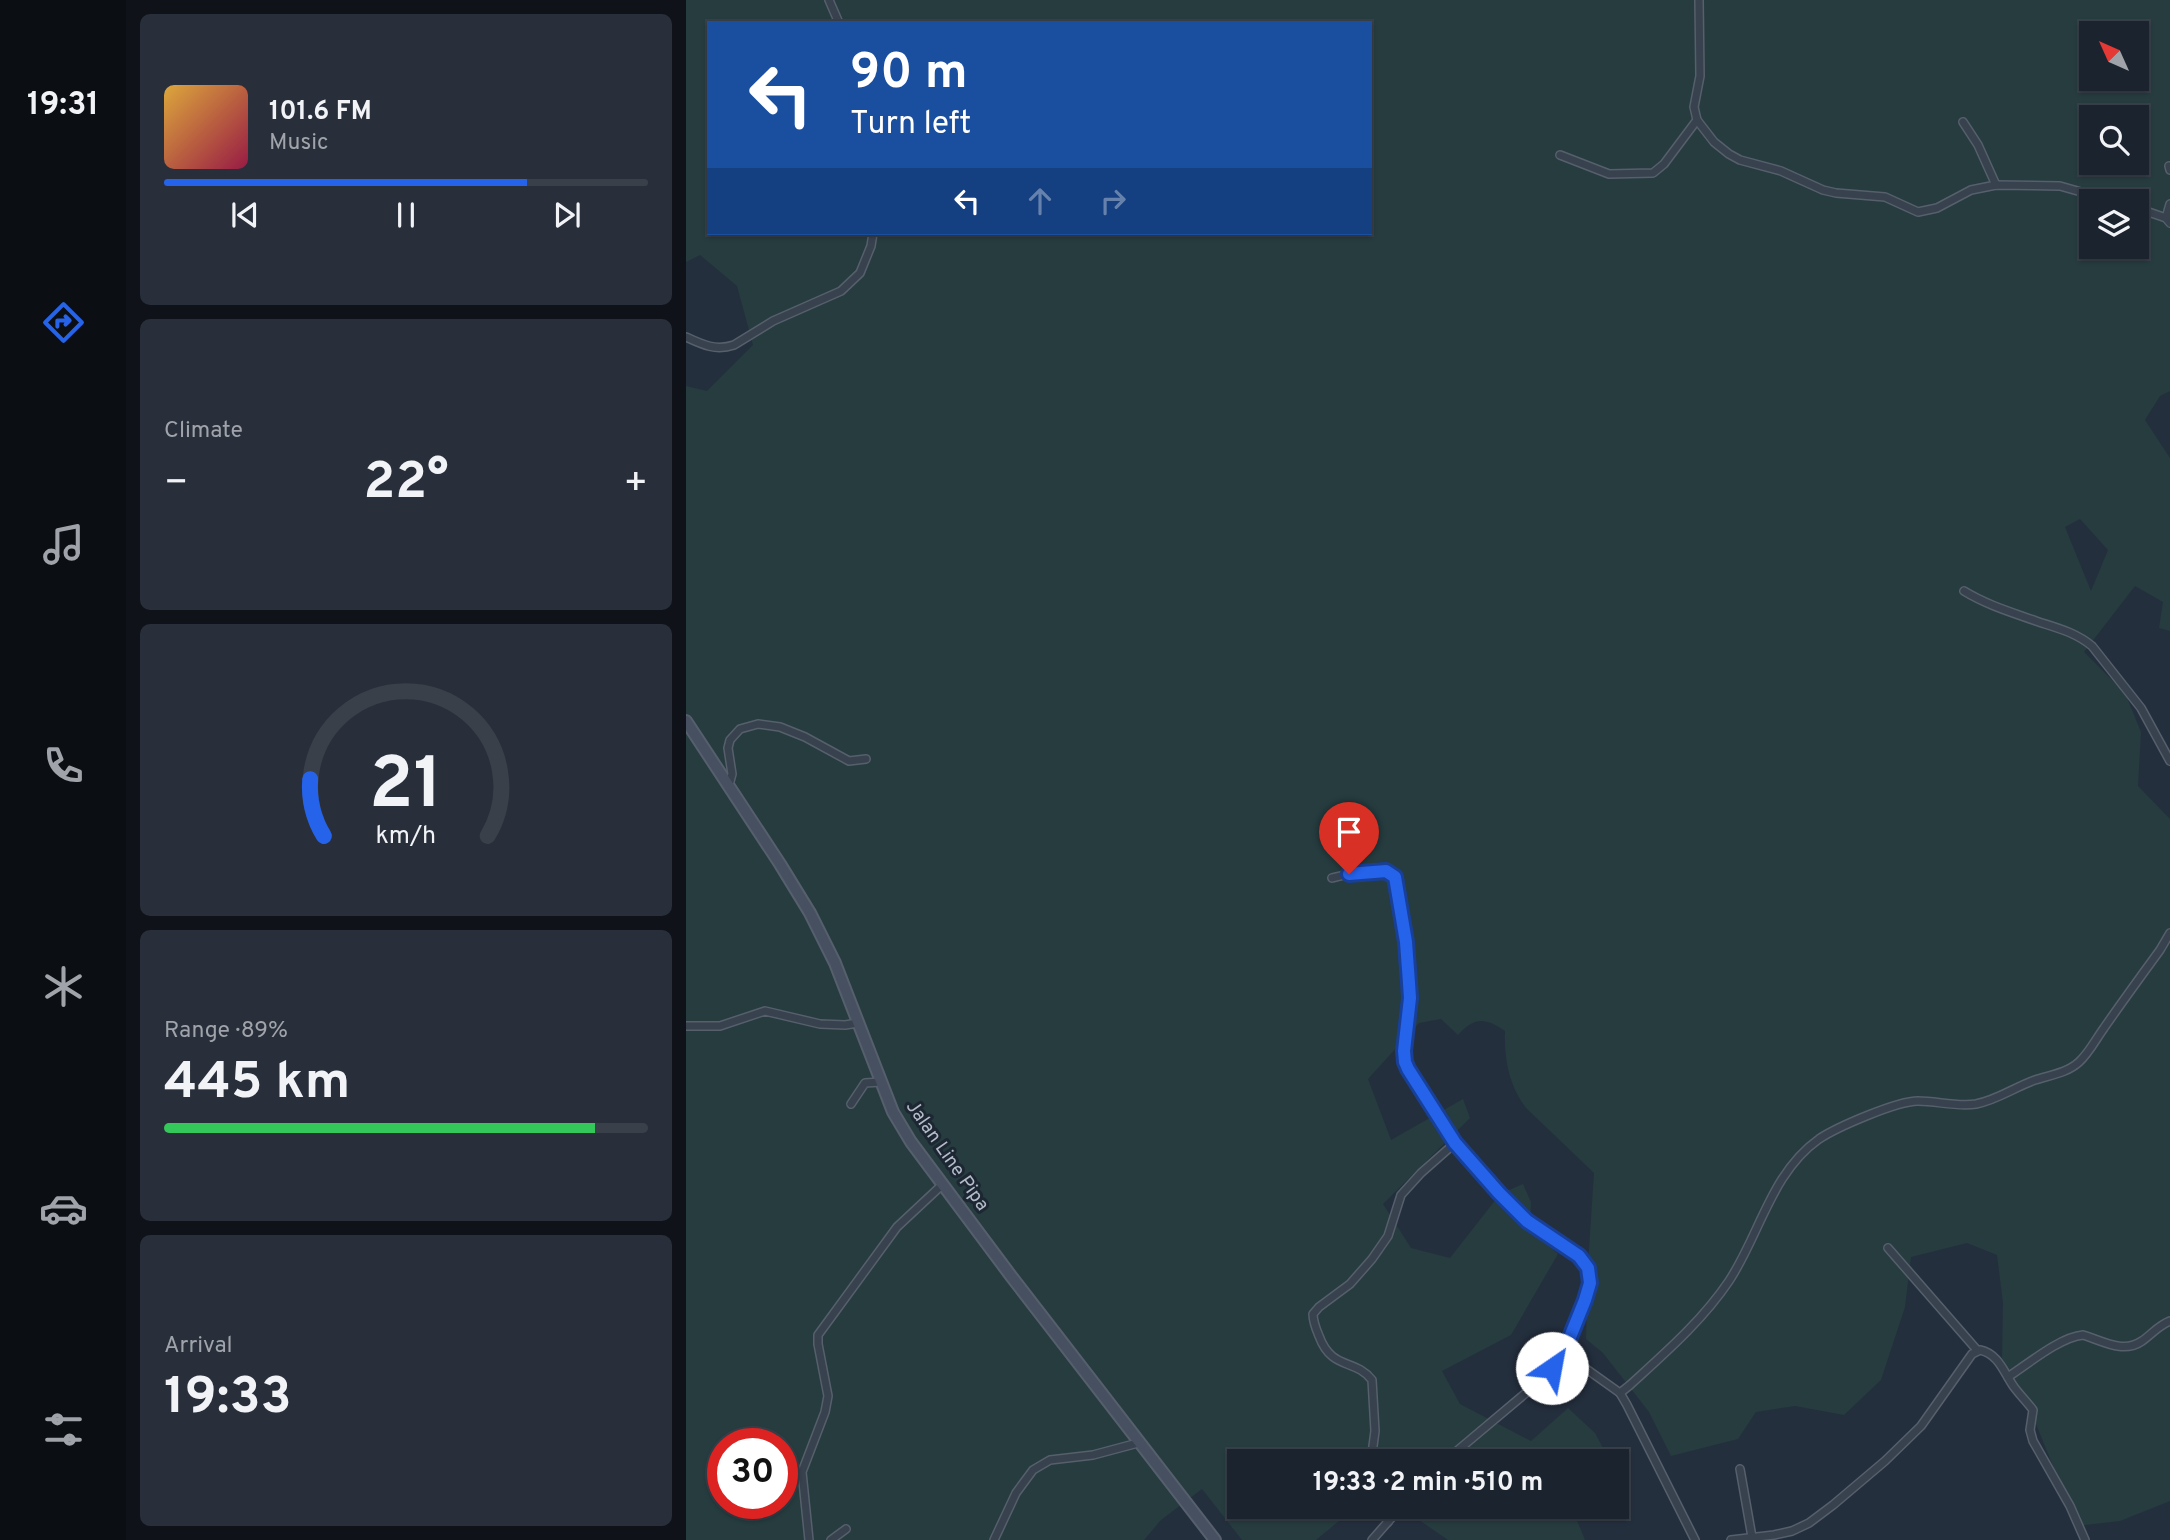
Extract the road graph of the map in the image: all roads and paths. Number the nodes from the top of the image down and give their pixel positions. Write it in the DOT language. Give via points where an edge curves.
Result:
graph roads {
  1 [pos="829,0"];
  2 [pos="1699,0"];
  3 [pos="838,21"];
  4 [pos="1697,120"];
  5 [pos="1963,122"];
  6 [pos="1560,155"];
  7 [pos="1996,185"];
  8 [pos="2079,191"];
  9 [pos="2170,205"];
  10 [pos="2149,213"];
  11 [pos="2168,221"];
  12 [pos="873,235"];
  13 [pos="686,337"];
  14 [pos="1964,591"];
  15 [pos="686,721"];
  16 [pos="866,760"];
  17 [pos="2170,761"];
  18 [pos="729,786"];
  19 [pos="1332,878"];
  20 [pos="2170,933"];
  21 [pos="858,1023"];
  22 [pos="686,1026"];
  23 [pos="881,1082"];
  24 [pos="851,1104"];
  25 [pos="1455,1143"];
  26 [pos="943,1184"];
  27 [pos="1888,1248"];
  28 [pos="2170,1321"];
  29 [pos="1977,1350"];
  30 [pos="1562,1357"];
  31 [pos="2008,1377"];
  32 [pos="1620,1393"];
  33 [pos="1138,1443"];
  34 [pos="1373,1449"];
  35 [pos="1459,1449"];
  36 [pos="1740,1469"];
  37 [pos="1386,1519"];
  38 [pos="1391,1519"];
  39 [pos="1388,1522"];
  40 [pos="846,1529"];
  41 [pos="1752,1537"];
  42 [pos="809,1540"];
  43 [pos="831,1540"];
  44 [pos="994,1540"];
  45 [pos="1215,1540"];
  46 [pos="1372,1540"];
  47 [pos="1695,1540"];
  48 [pos="1731,1540"];
  49 [pos="2085,1540"];
  1 -- 3 [label="street"];
  2 -- 4 [label="street"];
  4 -- 6 [label="street" via="1653,173 1609,174"];
  4 -- 7 [label="street" via="1714,142 1740,160 1781,171 1823,190 1885,197 1918,212"];
  5 -- 7 [label="street"];
  7 -- 8 [label="street" via="2060,186"];
  9 -- 11 [label="street"];
  10 -- 11 [label="street"];
  12 -- 13 [label="street" via="860,273 841,291 726,348 707,347"];
  14 -- 17 [label="street" via="2084,639 2141,708"];
  15 -- 18 [label="main road, Jalan Line Pipa"];
  16 -- 18 [label="street" via="849,761 805,737 758,724 740,729 730,740"];
  18 -- 21 [label="main road, Jalan Line Pipa" via="810,913"];
  19 -- 25 [label="street" via="1386,871 1395,877 1409,983 1405,1062"];
  20 -- 32 [label="street" via="2089,1051 2070,1069 1973,1104 1905,1102 1842,1127 1812,1145 1775,1189 1743,1258 1718,1297"];
  21 -- 22 [label="street" via="820,1024 765,1011 720,1026"];
  21 -- 23 [label="main road, Jalan Line Pipa"];
  23 -- 24 [label="street" via="865,1083"];
  23 -- 26 [label="main road, Jalan Line Pipa" via="911,1142"];
  25 -- 30 [label="street" via="1521,1216 1574,1251 1588,1268 1590,1283"];
  25 -- 34 [label="street" via="1401,1195 1388,1236 1372,1259 1313,1314 1328,1353 1372,1380"];
  26 -- 33 [label="main road, Jalan Line Pipa"];
  26 -- 42 [label="street" via="897,1227 818,1335 828,1396 802,1472"];
  27 -- 29 [label="street"];
  28 -- 31 [label="street" via="2130,1347 2077,1335"];
  29 -- 31 [label="street" via="1990,1353"];
  29 -- 41 [label="street" via="1921,1426 1833,1505 1792,1531"];
  30 -- 32 [label="street"];
  30 -- 35 [label="street"];
  31 -- 49 [label="street" via="2033,1410 2033,1441"];
  32 -- 47 [label="street"];
  33 -- 44 [label="street" via="1042,1464 1025,1478"];
  33 -- 45 [label="main road, Jalan Line Pipa"];
  36 -- 41 [label="street"];
  37 -- 39 [label="street"];
  38 -- 39 [label="street"];
  39 -- 46 [label="street"];
  40 -- 43 [label="street"];
  41 -- 48 [label="street"];
}
